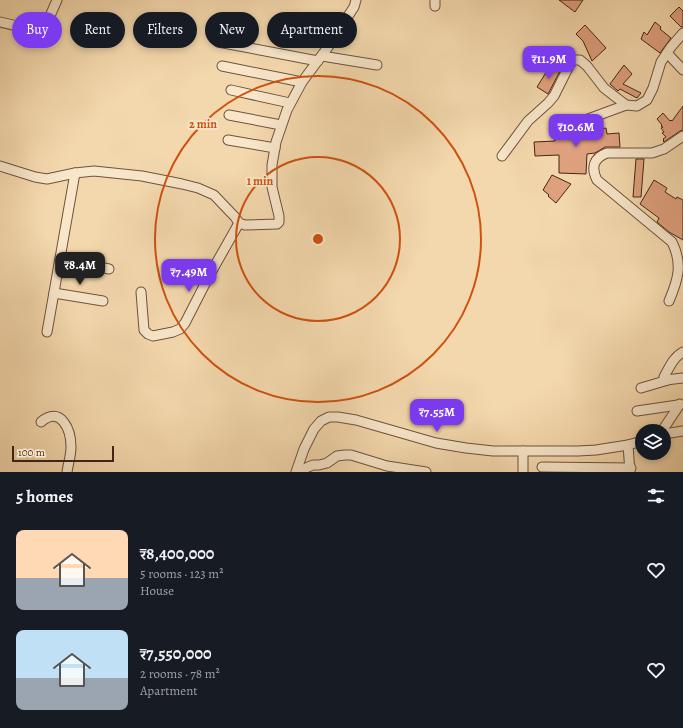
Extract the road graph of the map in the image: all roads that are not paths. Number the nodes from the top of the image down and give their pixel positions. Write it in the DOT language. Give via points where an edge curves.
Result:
graph roads {
  1 [pos="57,0"];
  2 [pos="356,0"];
  3 [pos="0,22"];
  4 [pos="683,33"];
  5 [pos="254,48"];
  6 [pos="667,53"];
  7 [pos="320,59"];
  8 [pos="377,65"];
  9 [pos="222,66"];
  10 [pos="683,70"];
  11 [pos="302,82"];
  12 [pos="231,90"];
  13 [pos="290,104"];
  14 [pos="626,105"];
  15 [pos="229,116"];
  16 [pos="580,122"];
  17 [pos="281,125"];
  18 [pos="683,136"];
  19 [pos="228,140"];
  20 [pos="274,148"];
  21 [pos="502,156"];
  22 [pos="0,166"];
  23 [pos="75,173"];
  24 [pos="239,223"];
  25 [pos="60,259"];
  26 [pos="109,269"];
  27 [pos="141,292"];
  28 [pos="54,293"];
  29 [pos="103,301"];
  30 [pos="669,301"];
  31 [pos="47,332"];
  32 [pos="683,352"];
  33 [pos="683,378"];
  34 [pos="668,380"];
  35 [pos="641,388"];
  36 [pos="681,404"];
  37 [pos="637,411"];
  38 [pos="41,422"];
  39 [pos="667,424"];
  40 [pos="683,431"];
  41 [pos="671,433"];
  42 [pos="635,443"];
  43 [pos="628,445"];
  44 [pos="523,451"];
  45 [pos="542,467"];
  46 [pos="630,470"];
  47 [pos="66,472"];
  48 [pos="297,472"];
  49 [pos="426,472"];
  50 [pos="523,472"];
  1 -- 3 [label="street" via="43,32"];
  2 -- 7 [label="street"];
  4 -- 6 [label="street"];
  5 -- 7 [label="street"];
  6 -- 10 [label="street"];
  6 -- 14 [label="street" via="647,100 637,106"];
  7 -- 8 [label="street"];
  7 -- 11 [label="street"];
  9 -- 11 [label="street"];
  11 -- 13 [label="street"];
  12 -- 13 [label="street"];
  13 -- 17 [label="street"];
  14 -- 16 [label="street"];
  14 -- 21 [label="street" via="604,88 580,60 573,60 554,96 528,121"];
  15 -- 17 [label="street"];
  17 -- 20 [label="street"];
  18 -- 30 [label="street" via="664,149 652,153 606,153 594,164 597,180 676,247 681,262 681,273"];
  19 -- 20 [label="street"];
  20 -- 24 [label="street" via="272,187 279,222 245,225"];
  22 -- 23 [label="street" via="47,179"];
  23 -- 24 [label="street" via="94,171 142,176 198,188 214,195"];
  23 -- 25 [label="street"];
  24 -- 27 [label="street" via="180,329 153,336 148,334 144,330"];
  25 -- 26 [label="street"];
  25 -- 28 [label="street"];
  28 -- 29 [label="street"];
  28 -- 31 [label="street"];
  32 -- 34 [label="street" via="674,359 664,375"];
  33 -- 34 [label="street"];
  34 -- 35 [label="street"];
  36 -- 37 [label="street"];
  36 -- 39 [label="street"];
  38 -- 47 [label="street" via="45,418 55,416 65,424 70,447"];
  40 -- 41 [label="street"];
  42 -- 43 [label="street"];
  43 -- 44 [label="street" via="596,450"];
  43 -- 46 [label="street"];
  44 -- 48 [label="street" via="493,451 447,445 356,420 329,417 314,429"];
  44 -- 50 [label="street"];
  45 -- 46 [label="street"];
  48 -- 49 [label="street" via="313,465 327,464 337,456 345,455 387,466"];
}
